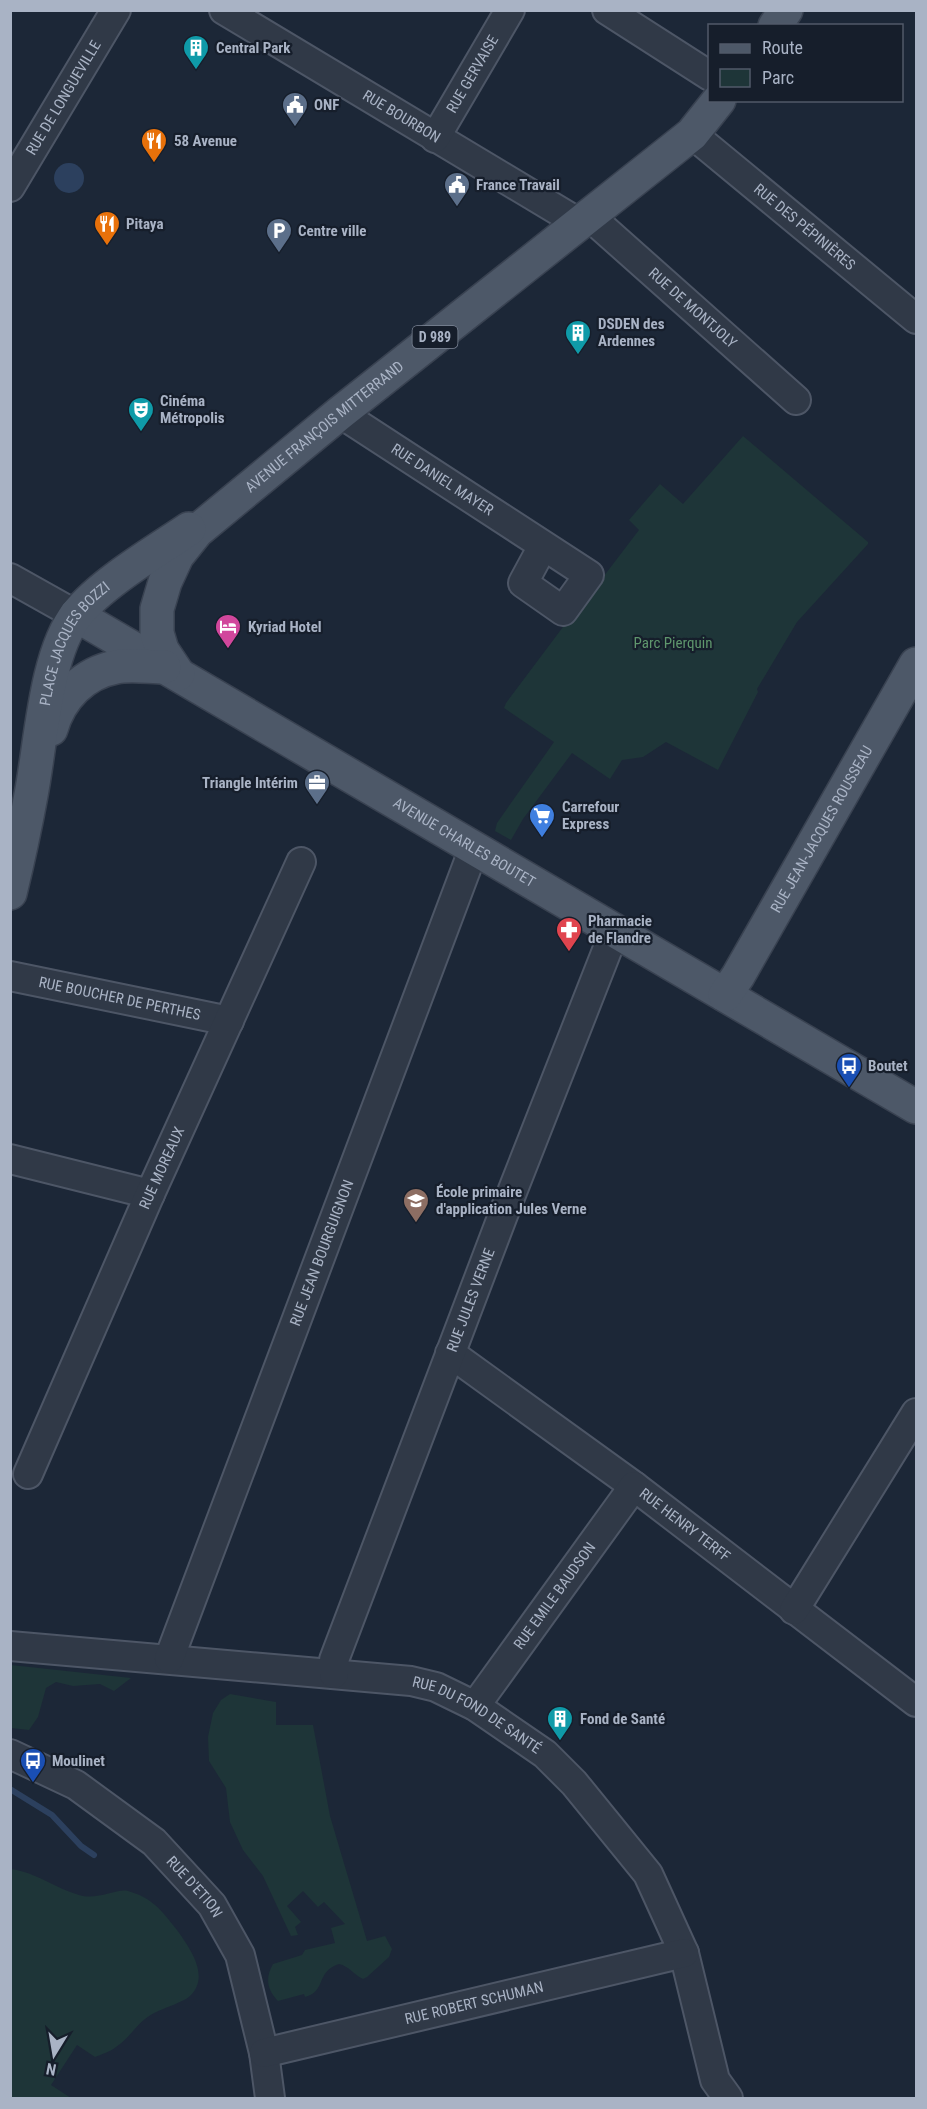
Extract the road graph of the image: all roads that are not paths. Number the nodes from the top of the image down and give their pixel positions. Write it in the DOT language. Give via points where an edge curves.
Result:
graph roads {
  1 [pos="116,10"];
  2 [pos="224,10"];
  3 [pos="510,10"];
  4 [pos="607,10"];
  5 [pos="786,10"];
  6 [pos="776,24"];
  7 [pos="708,75"];
  8 [pos="717,102"];
  9 [pos="692,134"];
  10 [pos="435,138"];
  11 [pos="10,187"];
  12 [pos="584,219"];
  13 [pos="916,319"];
  14 [pos="796,400"];
  15 [pos="340,413"];
  16 [pos="212,519"];
  17 [pos="543,546"];
  18 [pos="10,578"];
  19 [pos="76,615"];
  20 [pos="916,664"];
  21 [pos="172,670"];
  22 [pos="32,795"];
  23 [pos="474,848"];
  24 [pos="301,862"];
  25 [pos="10,893"];
  26 [pos="615,930"];
  27 [pos="10,976"];
  28 [pos="725,994"];
  29 [pos="228,1021"];
  30 [pos="916,1107"];
  31 [pos="10,1159"];
  32 [pos="150,1194"];
  33 [pos="450,1353"];
  34 [pos="916,1413"];
  35 [pos="28,1474"];
  36 [pos="634,1485"];
  37 [pos="794,1610"];
  38 [pos="10,1646"];
  39 [pos="170,1659"];
  40 [pos="334,1674"];
  41 [pos="916,1702"];
  42 [pos="475,1706"];
  43 [pos="10,1754"];
  44 [pos="684,1953"];
  45 [pos="264,2054"];
  46 [pos="270,2098"];
  47 [pos="728,2098"];
  1 -- 11 [label="street, RUE DE LONGUEVILLE"];
  2 -- 10 [label="street, RUE BOURBON"];
  3 -- 10 [label="street, RUE GERVAISE"];
  4 -- 7 [label="street"];
  5 -- 6 [label="main road"];
  8 -- 9 [label="main road, D 989"];
  9 -- 12 [label="main road, D 989"];
  9 -- 13 [label="street, RUE DES PÉPINIÈRES"];
  10 -- 12 [label="street, RUE BOURBON"];
  12 -- 14 [label="street, RUE DE MONTJOLY"];
  12 -- 15 [label="main road, AVENUE FRANÇOIS MITTERRAND / D 989"];
  15 -- 16 [label="main road, AVENUE FRANÇOIS MITTERRAND / D 989"];
  15 -- 17 [label="street, RUE DANIEL MAYER"];
  16 -- 19 [label="main road, PLACE JACQUES BOZZI" via="194,526 128,570"];
  16 -- 21 [label="main road" via="177,556 157,609 157,633"];
  18 -- 19 [label="street, AVENUE CHARLES BOUTET"];
  19 -- 21 [label="main road, AVENUE CHARLES BOUTET"];
  19 -- 22 [label="main road, PLACE JACQUES BOZZI" via="59,647 47,694"];
  20 -- 28 [label="main road, RUE JEAN-JACQUES ROUSSEAU"];
  21 -- 22 [label="main road, PLACE JACQUES BOZZI" via="117,667 87,677 68,694 53,720"];
  21 -- 23 [label="main road, AVENUE CHARLES BOUTET"];
  22 -- 25 [label="main road"];
  23 -- 26 [label="main road, AVENUE CHARLES BOUTET"];
  23 -- 39 [label="street, RUE JEAN BOURGUIGNON"];
  24 -- 29 [label="street, RUE MOREAUX"];
  26 -- 28 [label="main road, AVENUE CHARLES BOUTET"];
  26 -- 33 [label="street, RUE JULES VERNE"];
  27 -- 29 [label="street, RUE BOUCHER DE PERTHES"];
  28 -- 30 [label="main road, AVENUE CHARLES BOUTET"];
  29 -- 32 [label="street, RUE MOREAUX"];
  31 -- 32 [label="street"];
  32 -- 35 [label="street, RUE MOREAUX"];
  33 -- 36 [label="street, RUE HENRY TERFF"];
  33 -- 40 [label="street, RUE JULES VERNE" via="334,1660"];
  34 -- 37 [label="street"];
  36 -- 37 [label="street, RUE HENRY TERFF"];
  36 -- 42 [label="street, RUE EMILE BAUDSON"];
  37 -- 41 [label="street, RUE HENRY TERFF"];
  38 -- 39 [label="street, RUE DU FOND DE SANTÉ"];
  39 -- 40 [label="street, RUE DU FOND DE SANTÉ"];
  40 -- 42 [label="street, RUE DU FOND DE SANTÉ" via="411,1681 436,1687"];
  42 -- 44 [label="street, RUE DU FOND DE SANTÉ" via="545,1754 574,1783 648,1874"];
  43 -- 45 [label="street, RUE D'ETION" via="76,1785 154,1842 212,1905 240,1955"];
  44 -- 45 [label="street, RUE ROBERT SCHUMAN"];
  44 -- 47 [label="street, RUE DU FOND DE SANTÉ" via="715,2080"];
  45 -- 46 [label="street, RUE D'ETION"];
}
